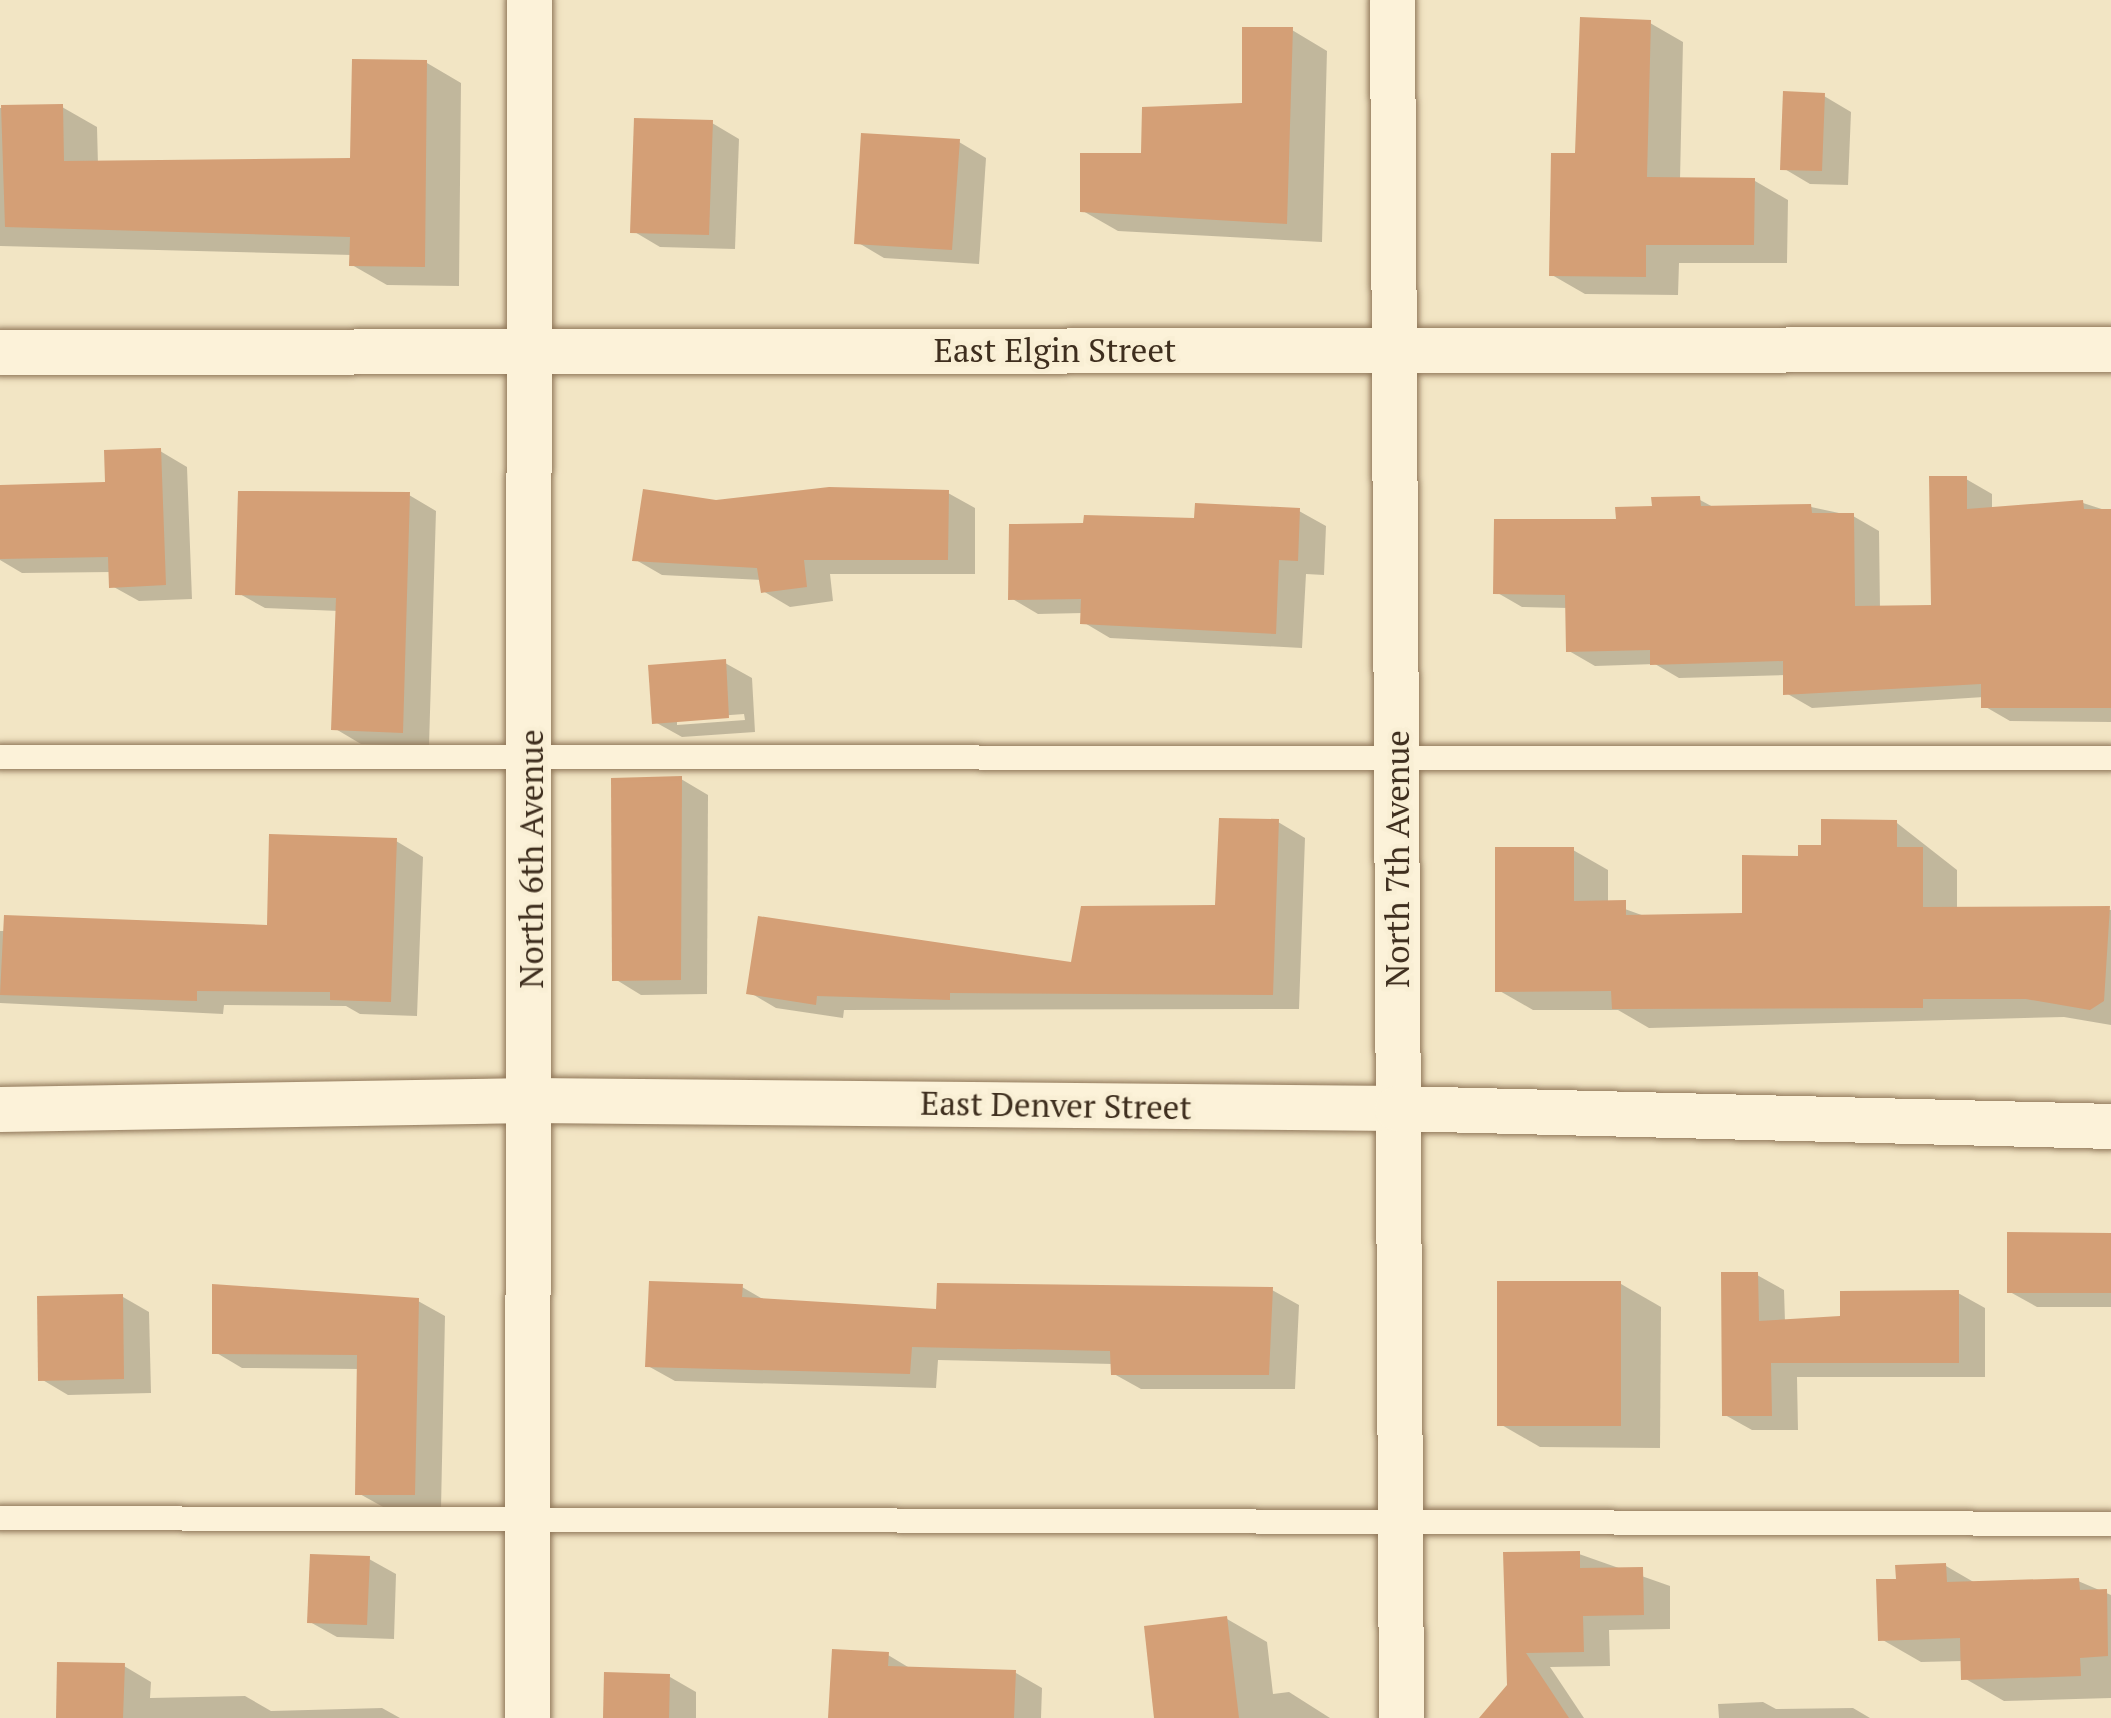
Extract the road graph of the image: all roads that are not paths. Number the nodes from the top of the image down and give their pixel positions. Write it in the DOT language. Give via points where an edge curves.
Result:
graph roads {
  1 [pos="529,0"];
  2 [pos="1392,0"];
  3 [pos="2111,349"];
  4 [pos="531,350"];
  5 [pos="1396,350"];
  6 [pos="0,352"];
  7 [pos="0,757"];
  8 [pos="531,757"];
  9 [pos="1396,758"];
  10 [pos="2111,758"];
  11 [pos="530,1100"];
  12 [pos="1397,1108"];
  13 [pos="0,1109"];
  14 [pos="2111,1126"];
  15 [pos="0,1518"];
  16 [pos="531,1520"];
  17 [pos="1404,1522"];
  18 [pos="2111,1524"];
  19 [pos="527,1718"];
  20 [pos="1401,1718"];
  1 -- 4 [label="street, North 6th Avenue"];
  2 -- 5 [label="street, North 7th Avenue"];
  3 -- 5 [label="street, East Elgin Street"];
  4 -- 5 [label="street, East Elgin Street"];
  4 -- 6 [label="street, East Elgin Street"];
  4 -- 8 [label="street, North 6th Avenue"];
  5 -- 9 [label="street, North 7th Avenue"];
  7 -- 8 [label="lane"];
  8 -- 9 [label="lane"];
  8 -- 11 [label="street, North 6th Avenue"];
  9 -- 10 [label="lane"];
  9 -- 12 [label="street, North 7th Avenue"];
  11 -- 12 [label="street, East Denver Street"];
  11 -- 13 [label="street, East Denver Street"];
  11 -- 16 [label="street, North 6th Avenue"];
  12 -- 14 [label="street, East Denver Street"];
  12 -- 17 [label="street, North 7th Avenue"];
  15 -- 16 [label="lane"];
  16 -- 17 [label="lane"];
  16 -- 19 [label="street, North 6th Avenue"];
  17 -- 18 [label="lane"];
  17 -- 20 [label="street, North 7th Avenue"];
}
